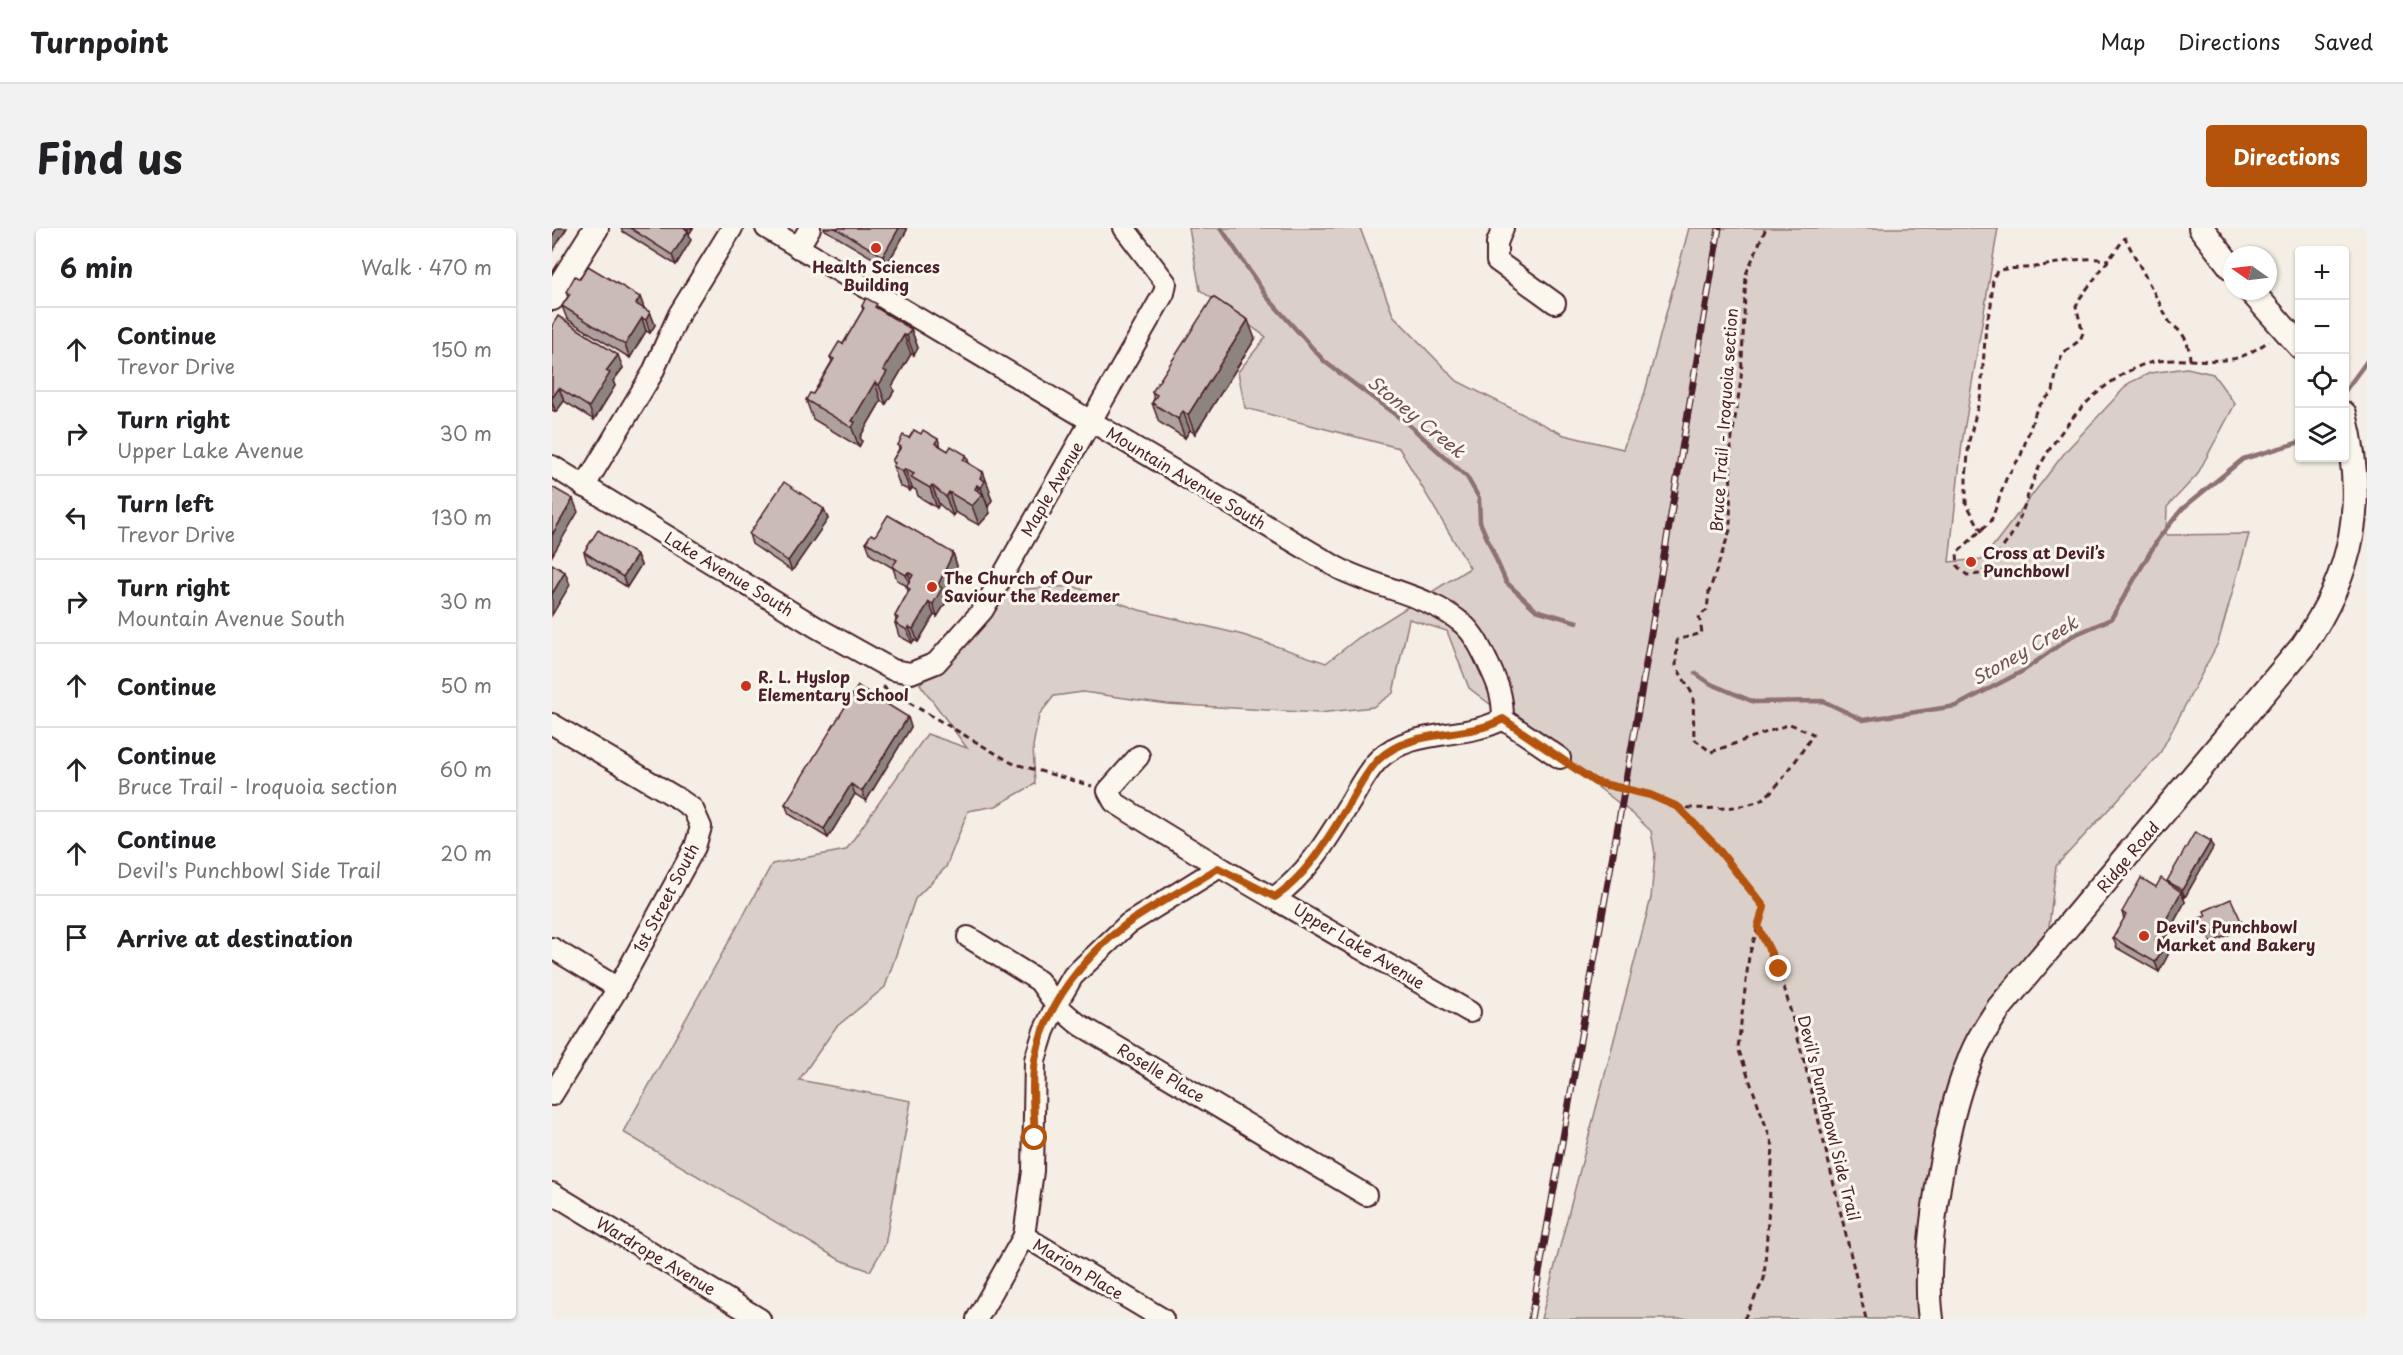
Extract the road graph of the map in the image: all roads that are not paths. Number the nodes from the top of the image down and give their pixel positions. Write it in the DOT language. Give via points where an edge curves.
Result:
graph roads {
  1 [pos="596,228"];
  2 [pos="732,228"];
  3 [pos="766,228"];
  4 [pos="810,228"];
  5 [pos="1124,228"];
  6 [pos="1503,228"];
  7 [pos="2201,228"];
  8 [pos="798,248"];
  9 [pos="2223,256"];
  10 [pos="552,298"];
  11 [pos="2259,300"];
  12 [pos="1555,303"];
  13 [pos="2293,338"];
  14 [pos="1091,421"];
  15 [pos="2349,425"];
  16 [pos="552,466"];
  17 [pos="584,487"];
  18 [pos="911,673"];
  19 [pos="1503,719"];
  20 [pos="552,724"];
  21 [pos="1139,756"];
  22 [pos="1560,758"];
  23 [pos="1218,868"];
  24 [pos="1275,897"];
  25 [pos="968,938"];
  26 [pos="552,948"];
  27 [pos="618,988"];
  28 [pos="1056,1005"];
  29 [pos="1470,1012"];
  30 [pos="552,1095"];
  31 [pos="552,1193"];
  32 [pos="1366,1195"];
  33 [pos="1024,1236"];
  34 [pos="760,1319"];
  35 [pos="976,1319"];
  36 [pos="1163,1319"];
  37 [pos="1931,1319"];
  1 -- 10 [label="main road"];
  2 -- 17 [label="street" via="679,314 652,374"];
  3 -- 8 [label="street, Mountain Avenue South"];
  4 -- 8 [label="street"];
  5 -- 14 [label="street, Maple Avenue" via="1166,283 1164,293"];
  6 -- 12 [label="street" via="1497,243 1497,261"];
  7 -- 9 [label="main road"];
  8 -- 14 [label="street, Mountain Avenue South"];
  11 -- 13 [label="main road"];
  14 -- 18 [label="street, Maple Avenue" via="983,610 936,663"];
  14 -- 19 [label="street, Mountain Avenue South" via="1338,568 1416,599 1463,624 1478,642 1503,693"];
  15 -- 37 [label="main road, Ridge Road" via="2356,441 2361,486 2359,534 2331,605 2303,646 1999,1008 1981,1035 1956,1101 1941,1179 1928,1279"];
  16 -- 17 [label="street, Lake Avenue South"];
  17 -- 18 [label="street, Lake Avenue South" via="816,627 893,670"];
  19 -- 22 [label="street"];
  19 -- 24 [label="street" via="1488,728 1410,742 1380,758 1311,862 1291,886"];
  20 -- 27 [label="street, 1st Street South" via="679,799 693,809 701,827"];
  21 -- 23 [label="street, Upper Lake Avenue" via="1108,791 1114,802"];
  23 -- 24 [label="street, Upper Lake Avenue"];
  23 -- 28 [label="street" via="1128,924 1072,976"];
  24 -- 29 [label="street, Upper Lake Avenue"];
  25 -- 28 [label="street, Roselle Place" via="1039,981"];
  26 -- 27 [label="street"];
  27 -- 30 [label="street, 1st Street South"];
  28 -- 32 [label="street, Roselle Place" via="1077,1023"];
  28 -- 33 [label="street" via="1035,1060 1033,1171"];
  31 -- 34 [label="street, Wardrope Avenue"];
  33 -- 35 [label="street"];
  33 -- 36 [label="street, Marion Place"];
}
